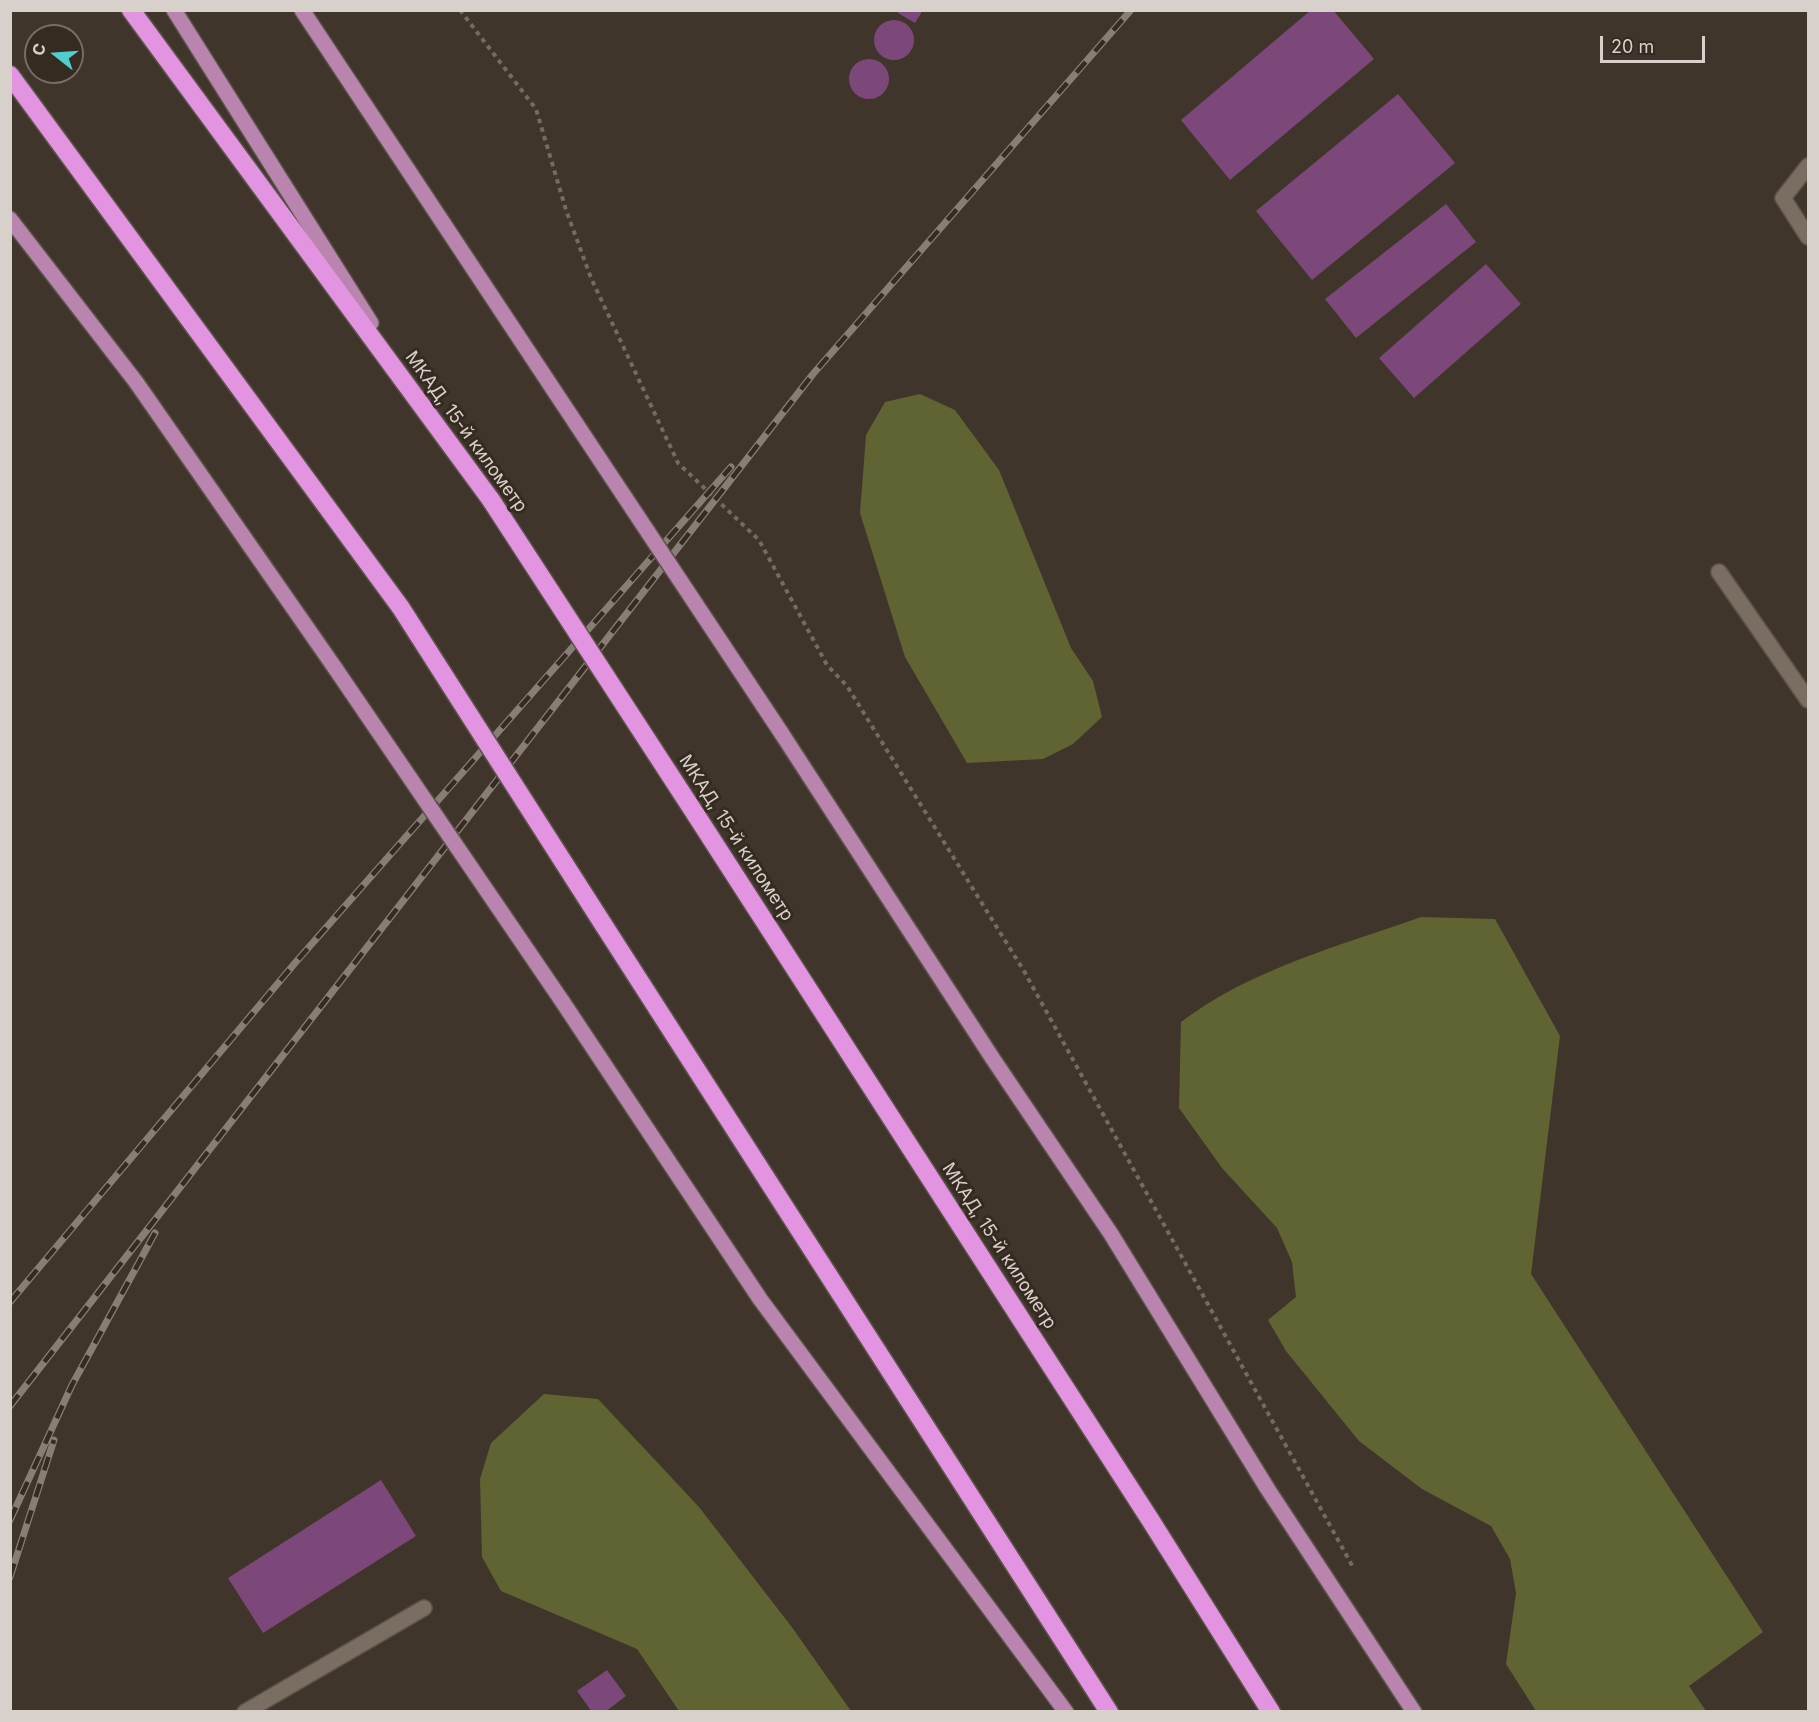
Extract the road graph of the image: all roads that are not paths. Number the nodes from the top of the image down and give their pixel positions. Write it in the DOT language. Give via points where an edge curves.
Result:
graph roads {
  1 [pos="131,10"];
  2 [pos="174,10"];
  3 [pos="302,10"];
  4 [pos="10,75"];
  5 [pos="1809,166"];
  6 [pos="10,219"];
  7 [pos="1809,237"];
  8 [pos="422,405"];
  9 [pos="1719,572"];
  10 [pos="1809,700"];
  11 [pos="424,1608"];
  12 [pos="245,1712"];
  13 [pos="1066,1712"];
  14 [pos="1109,1712"];
  15 [pos="1271,1712"];
  16 [pos="1414,1712"];
  1 -- 8 [label="highway, МКАД, 15-й километр"];
  2 -- 8 [label="main road"];
  3 -- 16 [label="main road, bridge" via="1111,1234 1267,1488"];
  4 -- 14 [label="highway, bridge" via="401,608"];
  5 -- 7 [label="lane" via="1783,198"];
  6 -- 13 [label="main road, bridge" via="136,382 335,668 759,1299"];
  8 -- 15 [label="highway, МКАД, 15-й километр, bridge" via="490,500 696,815"];
  9 -- 10 [label="lane"];
  11 -- 12 [label="lane"];
}
